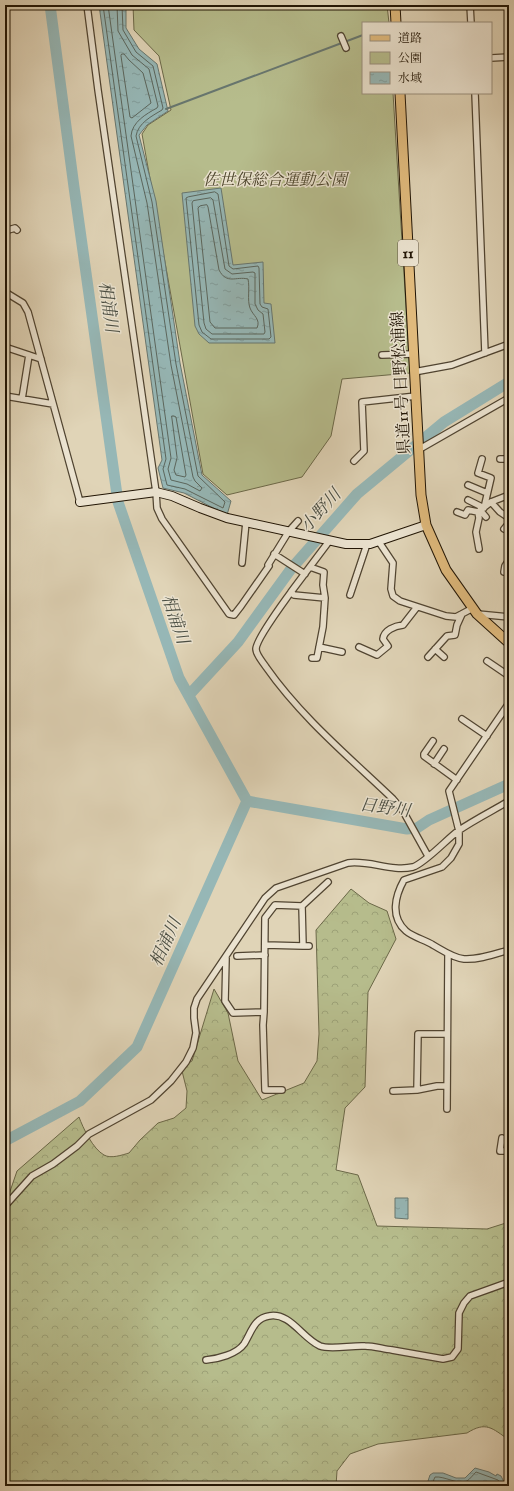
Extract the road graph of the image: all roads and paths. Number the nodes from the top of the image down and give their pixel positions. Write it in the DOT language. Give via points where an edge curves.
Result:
graph roads {
  1 [pos="87,5"];
  2 [pos="395,5"];
  3 [pos="470,5"];
  4 [pos="396,22"];
  5 [pos="472,22"];
  6 [pos="341,36"];
  7 [pos="346,48"];
  8 [pos="509,57"];
  9 [pos="492,58"];
  10 [pos="400,94"];
  11 [pos="475,94"];
  12 [pos="17,230"];
  13 [pos="5,231"];
  14 [pos="5,292"];
  15 [pos="509,344"];
  16 [pos="5,347"];
  17 [pos="410,354"];
  18 [pos="485,354"];
  19 [pos="29,355"];
  20 [pos="382,355"];
  21 [pos="41,359"];
  22 [pos="414,372"];
  23 [pos="5,396"];
  24 [pos="416,396"];
  25 [pos="509,398"];
  26 [pos="22,399"];
  27 [pos="53,404"];
  28 [pos="418,450"];
  29 [pos="482,459"];
  30 [pos="500,459"];
  31 [pos="509,459"];
  32 [pos="354,461"];
  33 [pos="468,485"];
  34 [pos="154,492"];
  35 [pos="487,493"];
  36 [pos="509,495"];
  37 [pos="468,500"];
  38 [pos="84,501"];
  39 [pos="491,502"];
  40 [pos="481,510"];
  41 [pos="458,512"];
  42 [pos="486,517"];
  43 [pos="509,518"];
  44 [pos="298,521"];
  45 [pos="246,522"];
  46 [pos="509,523"];
  47 [pos="426,525"];
  48 [pos="504,529"];
  49 [pos="291,531"];
  50 [pos="329,540"];
  51 [pos="379,542"];
  52 [pos="367,544"];
  53 [pos="479,549"];
  54 [pos="275,554"];
  55 [pos="509,560"];
  56 [pos="242,563"];
  57 [pos="310,567"];
  58 [pos="504,572"];
  59 [pos="305,574"];
  60 [pos="291,592"];
  61 [pos="350,595"];
  62 [pos="325,598"];
  63 [pos="417,607"];
  64 [pos="475,610"];
  65 [pos="462,614"];
  66 [pos="509,617"];
  67 [pos="451,636"];
  68 [pos="459,641"];
  69 [pos="509,643"];
  70 [pos="319,647"];
  71 [pos="358,648"];
  72 [pos="435,649"];
  73 [pos="342,652"];
  74 [pos="428,657"];
  75 [pos="444,657"];
  76 [pos="312,658"];
  77 [pos="486,661"];
  78 [pos="509,676"];
  79 [pos="509,703"];
  80 [pos="462,719"];
  81 [pos="487,736"];
  82 [pos="433,741"];
  83 [pos="444,749"];
  84 [pos="434,764"];
  85 [pos="457,780"];
  86 [pos="509,801"];
  87 [pos="458,828"];
  88 [pos="428,856"];
  89 [pos="328,882"];
  90 [pos="302,906"];
  91 [pos="265,945"];
  92 [pos="509,950"];
  93 [pos="448,954"];
  94 [pos="265,955"];
  95 [pos="238,956"];
  96 [pos="226,957"];
  97 [pos="264,1012"];
  98 [pos="447,1034"];
  99 [pos="446,1086"];
  100 [pos="282,1090"];
  101 [pos="417,1090"];
  102 [pos="393,1091"];
  103 [pos="447,1109"];
  104 [pos="502,1138"];
  105 [pos="509,1151"];
  106 [pos="5,1206"];
  107 [pos="509,1282"];
  108 [pos="206,1360"];
  1 -- 34 [label="street"];
  2 -- 4 [label="main road"];
  3 -- 5 [label="street"];
  6 -- 7 [label="street"];
  8 -- 9 [label="street"];
  10 -- 17 [label="main road, 県道11号 日野松浦線 / 11"];
  11 -- 18 [label="street"];
  12 -- 13 [label="street" via="15,228"];
  14 -- 21 [label="street" via="23,303 28,312"];
  15 -- 18 [label="street"];
  16 -- 19 [label="street"];
  17 -- 20 [label="street"];
  17 -- 22 [label="main road, 県道11号 日野松浦線 / 11"];
  18 -- 22 [label="street" via="452,365"];
  19 -- 21 [label="street"];
  19 -- 26 [label="street"];
  21 -- 27 [label="street"];
  22 -- 24 [label="main road, 県道11号 日野松浦線 / 11"];
  23 -- 26 [label="street"];
  24 -- 28 [label="main road, 県道11号 日野松浦線 / 11"];
  24 -- 32 [label="street" via="362,402 364,451"];
  25 -- 28 [label="street"];
  26 -- 27 [label="street"];
  27 -- 38 [label="street"];
  28 -- 47 [label="main road, 県道11号 日野松浦線 / 11"];
  29 -- 35 [label="street" via="478,472 492,478"];
  30 -- 31 [label="street"];
  33 -- 35 [label="street"];
  34 -- 38 [label="street"];
  34 -- 45 [label="street"];
  34 -- 54 [label="street" via="162,519 229,614 234,615 241,606"];
  35 -- 40 [label="street"];
  36 -- 39 [label="street"];
  37 -- 40 [label="street"];
  39 -- 40 [label="street"];
  39 -- 43 [label="street"];
  40 -- 41 [label="street" via="468,510 465,515"];
  40 -- 42 [label="street"];
  40 -- 53 [label="street" via="476,532"];
  44 -- 49 [label="street"];
  45 -- 49 [label="street"];
  45 -- 56 [label="street"];
  46 -- 48 [label="street"];
  47 -- 51 [label="street"];
  47 -- 64 [label="main road, 県道11号 日野松浦線 / 11" via="446,570"];
  49 -- 50 [label="street"];
  49 -- 54 [label="street"];
  50 -- 52 [label="street" via="346,544"];
  50 -- 57 [label="street"];
  51 -- 52 [label="street"];
  51 -- 63 [label="street" via="393,563 390,589 393,596"];
  52 -- 61 [label="street"];
  54 -- 59 [label="street"];
  55 -- 58 [label="street"];
  57 -- 59 [label="street"];
  57 -- 62 [label="street" via="324,572"];
  59 -- 60 [label="street"];
  60 -- 62 [label="street" via="294,595"];
  60 -- 88 [label="street" via="257,644 256,649 260,658 274,679 308,718 393,799 403,811"];
  62 -- 70 [label="street"];
  63 -- 65 [label="street" via="446,616 456,617"];
  63 -- 71 [label="street" via="402,624 383,635 388,646 377,655"];
  64 -- 65 [label="street"];
  64 -- 66 [label="street"];
  64 -- 69 [label="main road, 県道11号 日野松浦線 / 11"];
  65 -- 67 [label="street" via="455,635"];
  67 -- 68 [label="street"];
  67 -- 72 [label="street" via="447,636"];
  70 -- 73 [label="street"];
  70 -- 76 [label="street" via="317,658"];
  72 -- 74 [label="street"];
  72 -- 75 [label="street"];
  77 -- 78 [label="street"];
  79 -- 81 [label="street"];
  80 -- 81 [label="street"];
  81 -- 85 [label="street"];
  82 -- 84 [label="street" via="424,756"];
  83 -- 84 [label="street"];
  84 -- 85 [label="street"];
  85 -- 87 [label="street" via="449,791"];
  86 -- 87 [label="street"];
  87 -- 88 [label="street"];
  87 -- 93 [label="street" via="459,844 451,858 442,868 404,880 395,902 396,915 406,931"];
  88 -- 96 [label="street" via="424,862 401,868 348,863 276,888 265,898"];
  89 -- 90 [label="street"];
  90 -- 91 [label="street" via="274,905 265,918"];
  90 -- 91 [label="street" via="306,946"];
  91 -- 94 [label="street"];
  92 -- 93 [label="street" via="463,959"];
  93 -- 98 [label="street"];
  94 -- 95 [label="street"];
  94 -- 97 [label="street"];
  96 -- 97 [label="street" via="225,1001 229,1007 233,1012"];
  96 -- 106 [label="street" via="197,999 194,1008 196,1033 193,1048 171,1081 151,1100 89,1134 53,1164 32,1176"];
  97 -- 100 [label="street" via="265,1090"];
  98 -- 99 [label="street"];
  98 -- 101 [label="street" via="418,1034"];
  99 -- 101 [label="street"];
  99 -- 103 [label="street"];
  101 -- 102 [label="street"];
  104 -- 105 [label="street" via="500,1151"];
  107 -- 108 [label="street" via="470,1296 464,1303 459,1313 458,1349 452,1357 443,1359 366,1346 325,1347 318,1345 288,1320 271,1315 262,1317 243,1345 230,1354"];
}
